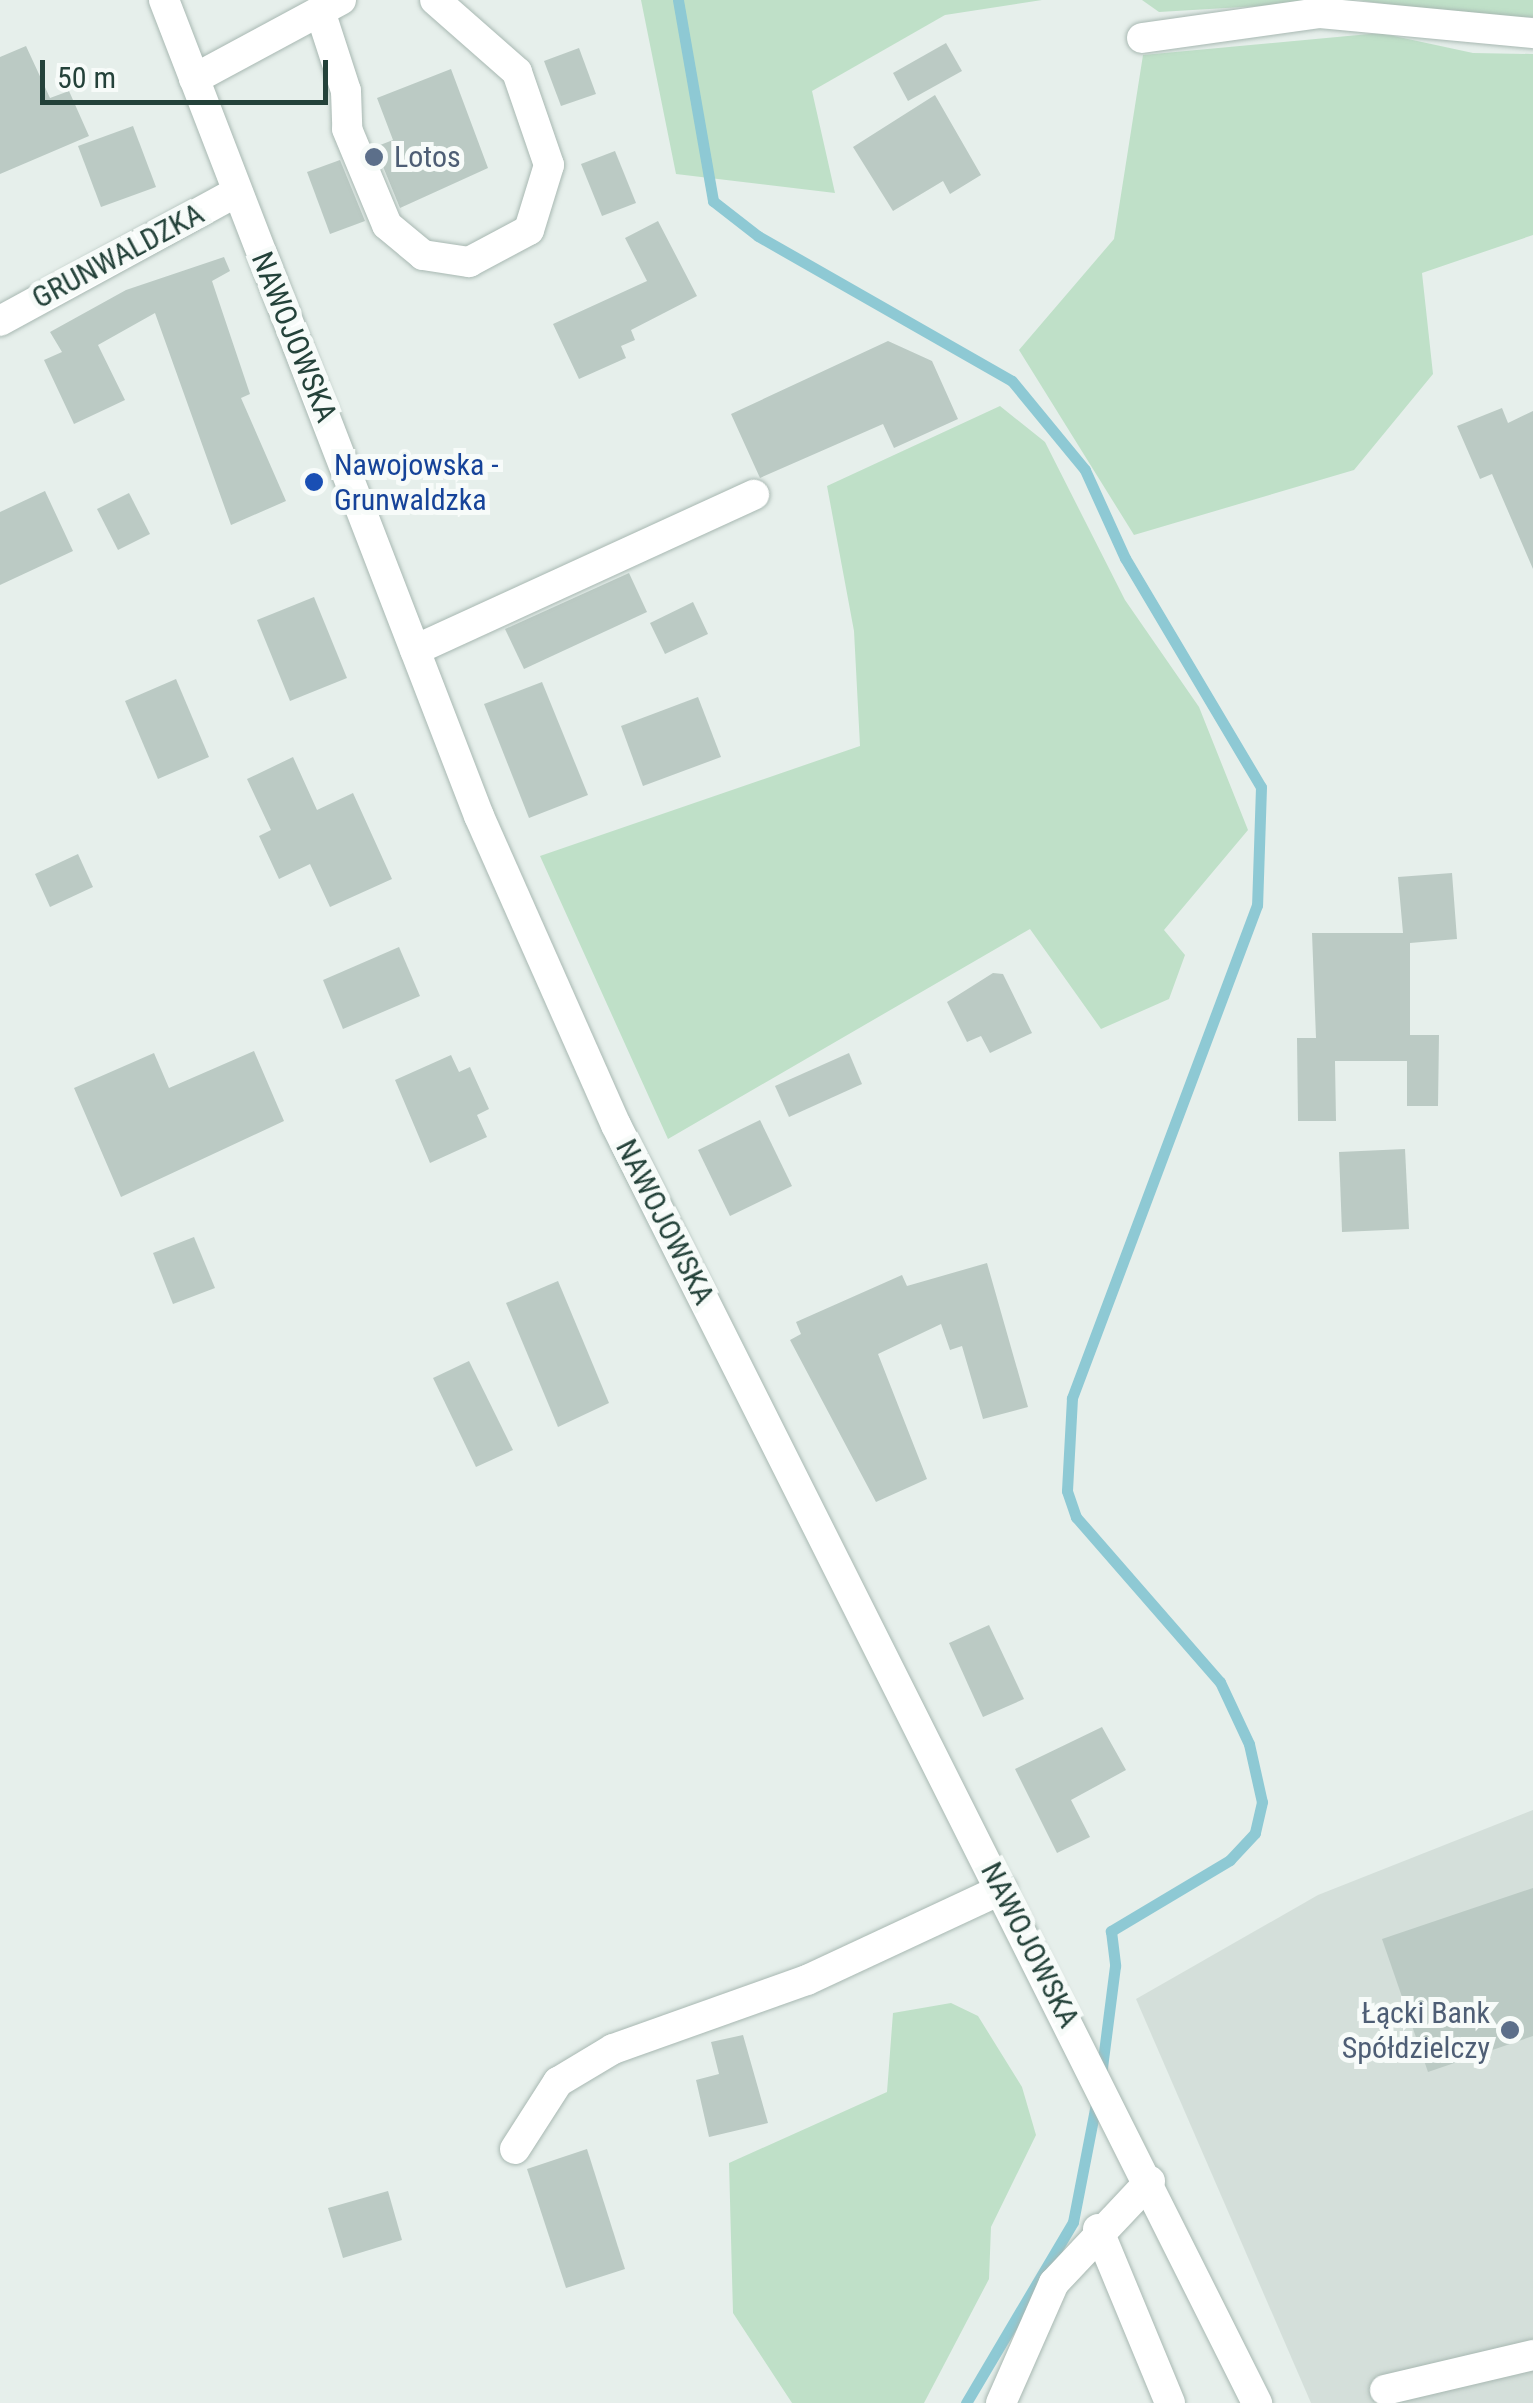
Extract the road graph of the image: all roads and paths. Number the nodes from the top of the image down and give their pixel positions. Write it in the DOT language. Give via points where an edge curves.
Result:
graph roads {
  1 [pos="164,0"];
  2 [pos="435,0"];
  3 [pos="331,6"];
  4 [pos="1533,33"];
  5 [pos="1142,38"];
  6 [pos="194,79"];
  7 [pos="237,192"];
  8 [pos="0,320"];
  9 [pos="754,494"];
  10 [pos="415,650"];
  11 [pos="1002,1889"];
  12 [pos="515,2149"];
  13 [pos="1150,2181"];
  14 [pos="1098,2229"];
  15 [pos="1533,2355"];
  16 [pos="1386,2390"];
  17 [pos="1001,2403"];
  18 [pos="1170,2403"];
  19 [pos="1257,2403"];
  1 -- 6 [label="street, NAWOJOWSKA"];
  2 -- 3 [label="street" via="517,72 549,164 529,230 468,262 423,254 387,225 348,130"];
  3 -- 6 [label="street"];
  4 -- 5 [label="street" via="1320,13"];
  6 -- 7 [label="street, NAWOJOWSKA"];
  7 -- 8 [label="street, GRUNWALDZKA"];
  7 -- 10 [label="street, NAWOJOWSKA"];
  9 -- 10 [label="street"];
  10 -- 11 [label="street, NAWOJOWSKA" via="616,1125"];
  11 -- 12 [label="street" via="807,1980 613,2049 558,2082"];
  11 -- 13 [label="street, NAWOJOWSKA"];
  13 -- 14 [label="street"];
  13 -- 19 [label="street, NAWOJOWSKA"];
  14 -- 17 [label="street" via="1054,2284"];
  14 -- 18 [label="street"];
  15 -- 16 [label="street"];
}
